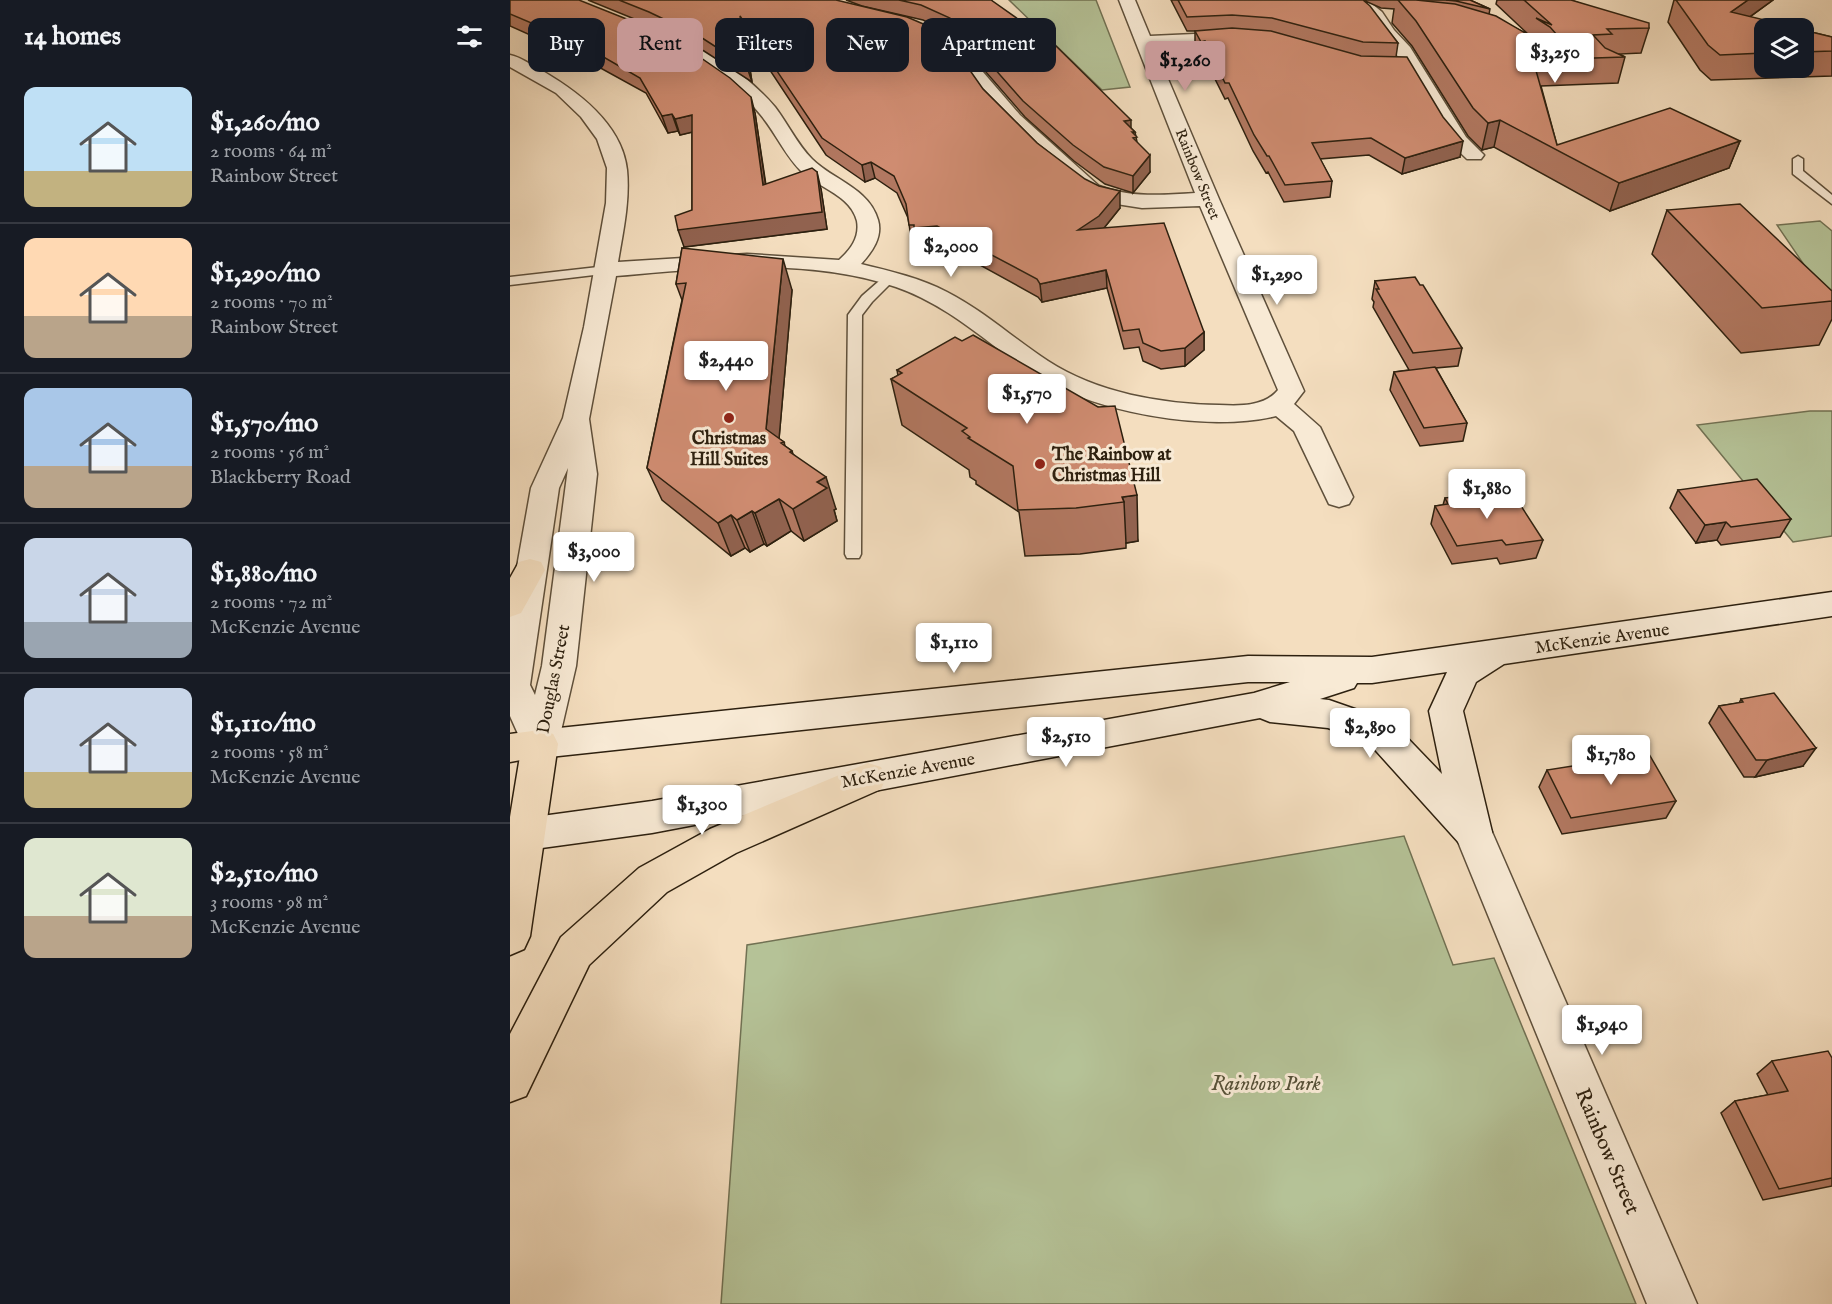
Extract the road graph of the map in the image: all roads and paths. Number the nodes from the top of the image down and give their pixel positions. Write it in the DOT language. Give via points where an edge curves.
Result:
graph roads {
  1 [pos="1127,0"];
  2 [pos="1345,0"];
  3 [pos="918,26"];
  4 [pos="1254,38"];
  5 [pos="1145,41"];
  6 [pos="703,59"];
  7 [pos="510,60"];
  8 [pos="1412,65"];
  9 [pos="1392,66"];
  10 [pos="1474,155"];
  11 [pos="1798,159"];
  12 [pos="1208,199"];
  13 [pos="1832,201"];
  14 [pos="845,267"];
  15 [pos="607,270"];
  16 [pos="890,278"];
  17 [pos="510,281"];
  18 [pos="1279,405"];
  19 [pos="576,418"];
  20 [pos="1340,497"];
  21 [pos="853,554"];
  22 [pos="530,570"];
  23 [pos="510,604"];
  24 [pos="1832,604"];
  25 [pos="1493,654"];
  26 [pos="1372,670"];
  27 [pos="1254,707"];
  28 [pos="525,746"];
  29 [pos="868,778"];
  30 [pos="1473,832"];
  31 [pos="518,835"];
  32 [pos="512,916"];
  33 [pos="510,1080"];
  34 [pos="1672,1304"];
  1 -- 5 [label="street, Rainbow Street"];
  2 -- 8 [label="street" via="1384,15 1387,33"];
  3 -- 12 [label="street" via="946,40 1013,119 1092,190 1142,202"];
  4 -- 5 [label="street"];
  5 -- 12 [label="street, Rainbow Street"];
  6 -- 14 [label="street" via="744,88 766,109 805,164 846,192 864,211 867,242"];
  7 -- 15 [label="street, Douglas Street" via="562,89 588,113 607,139 617,168 617,203"];
  8 -- 9 [label="street"];
  8 -- 10 [label="street" via="1458,141"];
  11 -- 13 [label="lane" via="1797,172"];
  12 -- 18 [label="street, Rainbow Street" via="1291,391"];
  14 -- 15 [label="street" via="792,260 735,259"];
  14 -- 16 [label="street"];
  15 -- 17 [label="lane"];
  15 -- 19 [label="street, Douglas Street"];
  16 -- 18 [label="street" via="931,291 962,308 1048,372 1092,391 1147,407 1227,415 1265,411"];
  16 -- 21 [label="lane" via="855,315"];
  18 -- 20 [label="street" via="1306,427"];
  19 -- 22 [label="street, Douglas Street" via="545,488"];
  19 -- 28 [label="street, Douglas Street" via="583,474 559,666"];
  22 -- 23 [label="main road"];
  22 -- 28 [label="street, Douglas Street" via="513,685"];
  24 -- 25 [label="street, McKenzie Avenue"];
  25 -- 26 [label="street, McKenzie Avenue"];
  25 -- 30 [label="street" via="1463,674 1446,711"];
  26 -- 27 [label="street, McKenzie Avenue"];
  26 -- 28 [label="street, McKenzie Avenue" via="1248,669"];
  27 -- 29 [label="street, McKenzie Avenue"];
  27 -- 30 [label="street" via="1329,714 1380,732"];
  28 -- 31 [label="main road"];
  29 -- 31 [label="street, McKenzie Avenue"];
  29 -- 33 [label="main road" via="723,841 653,880 575,951"];
  30 -- 34 [label="street, Rainbow Street"];
  31 -- 32 [label="main road"];
}
